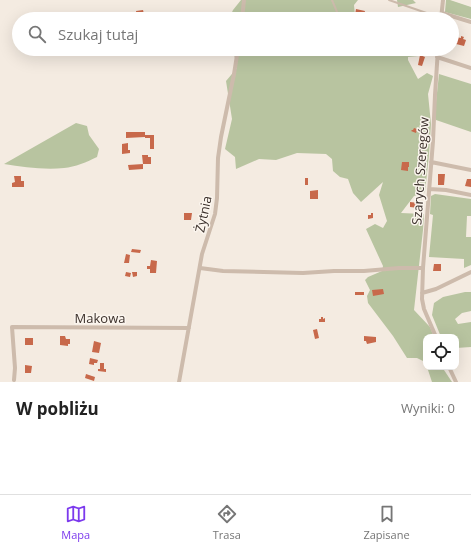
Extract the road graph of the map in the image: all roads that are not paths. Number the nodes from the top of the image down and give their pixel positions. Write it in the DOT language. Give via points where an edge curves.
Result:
graph roads {
  1 [pos="244,0"];
  2 [pos="332,0"];
  3 [pos="389,0"];
  4 [pos="443,0"];
  5 [pos="243,12"];
  6 [pos="337,12"];
  7 [pos="426,12"];
  8 [pos="442,12"];
  9 [pos="459,20"];
  10 [pos="471,22"];
  11 [pos="237,56"];
  12 [pos="438,56"];
  13 [pos="471,68"];
  14 [pos="431,162"];
  15 [pos="471,170"];
  16 [pos="429,189"];
  17 [pos="471,195"];
  18 [pos="200,268"];
  19 [pos="423,268"];
  20 [pos="471,272"];
  21 [pos="422,293"];
  22 [pos="189,328"];
  23 [pos="435,334"];
  24 [pos="450,370"];
  25 [pos="14,380"];
  26 [pos="178,382"];
  27 [pos="456,382"];
  1 -- 5 [label="street"];
  2 -- 6 [label="lane"];
  3 -- 7 [label="lane"];
  4 -- 8 [label="street"];
  9 -- 10 [label="street"];
  11 -- 18 [label="street, Żytnia" via="218,158 215,214"];
  12 -- 13 [label="street"];
  12 -- 14 [label="street, Szarych Szeregów"];
  14 -- 15 [label="street"];
  14 -- 16 [label="street, Szarych Szeregów"];
  16 -- 17 [label="street"];
  16 -- 19 [label="street, Szarych Szeregów"];
  18 -- 19 [label="street" via="303,273"];
  18 -- 22 [label="street, Żytnia"];
  19 -- 21 [label="street, Szarych Szeregów"];
  20 -- 21 [label="street"];
  21 -- 23 [label="street, Szarych Szeregów" via="424,309"];
  22 -- 25 [label="street, Makowa" via="12,327"];
  22 -- 26 [label="street, Żytnia"];
  24 -- 27 [label="street"];
}
